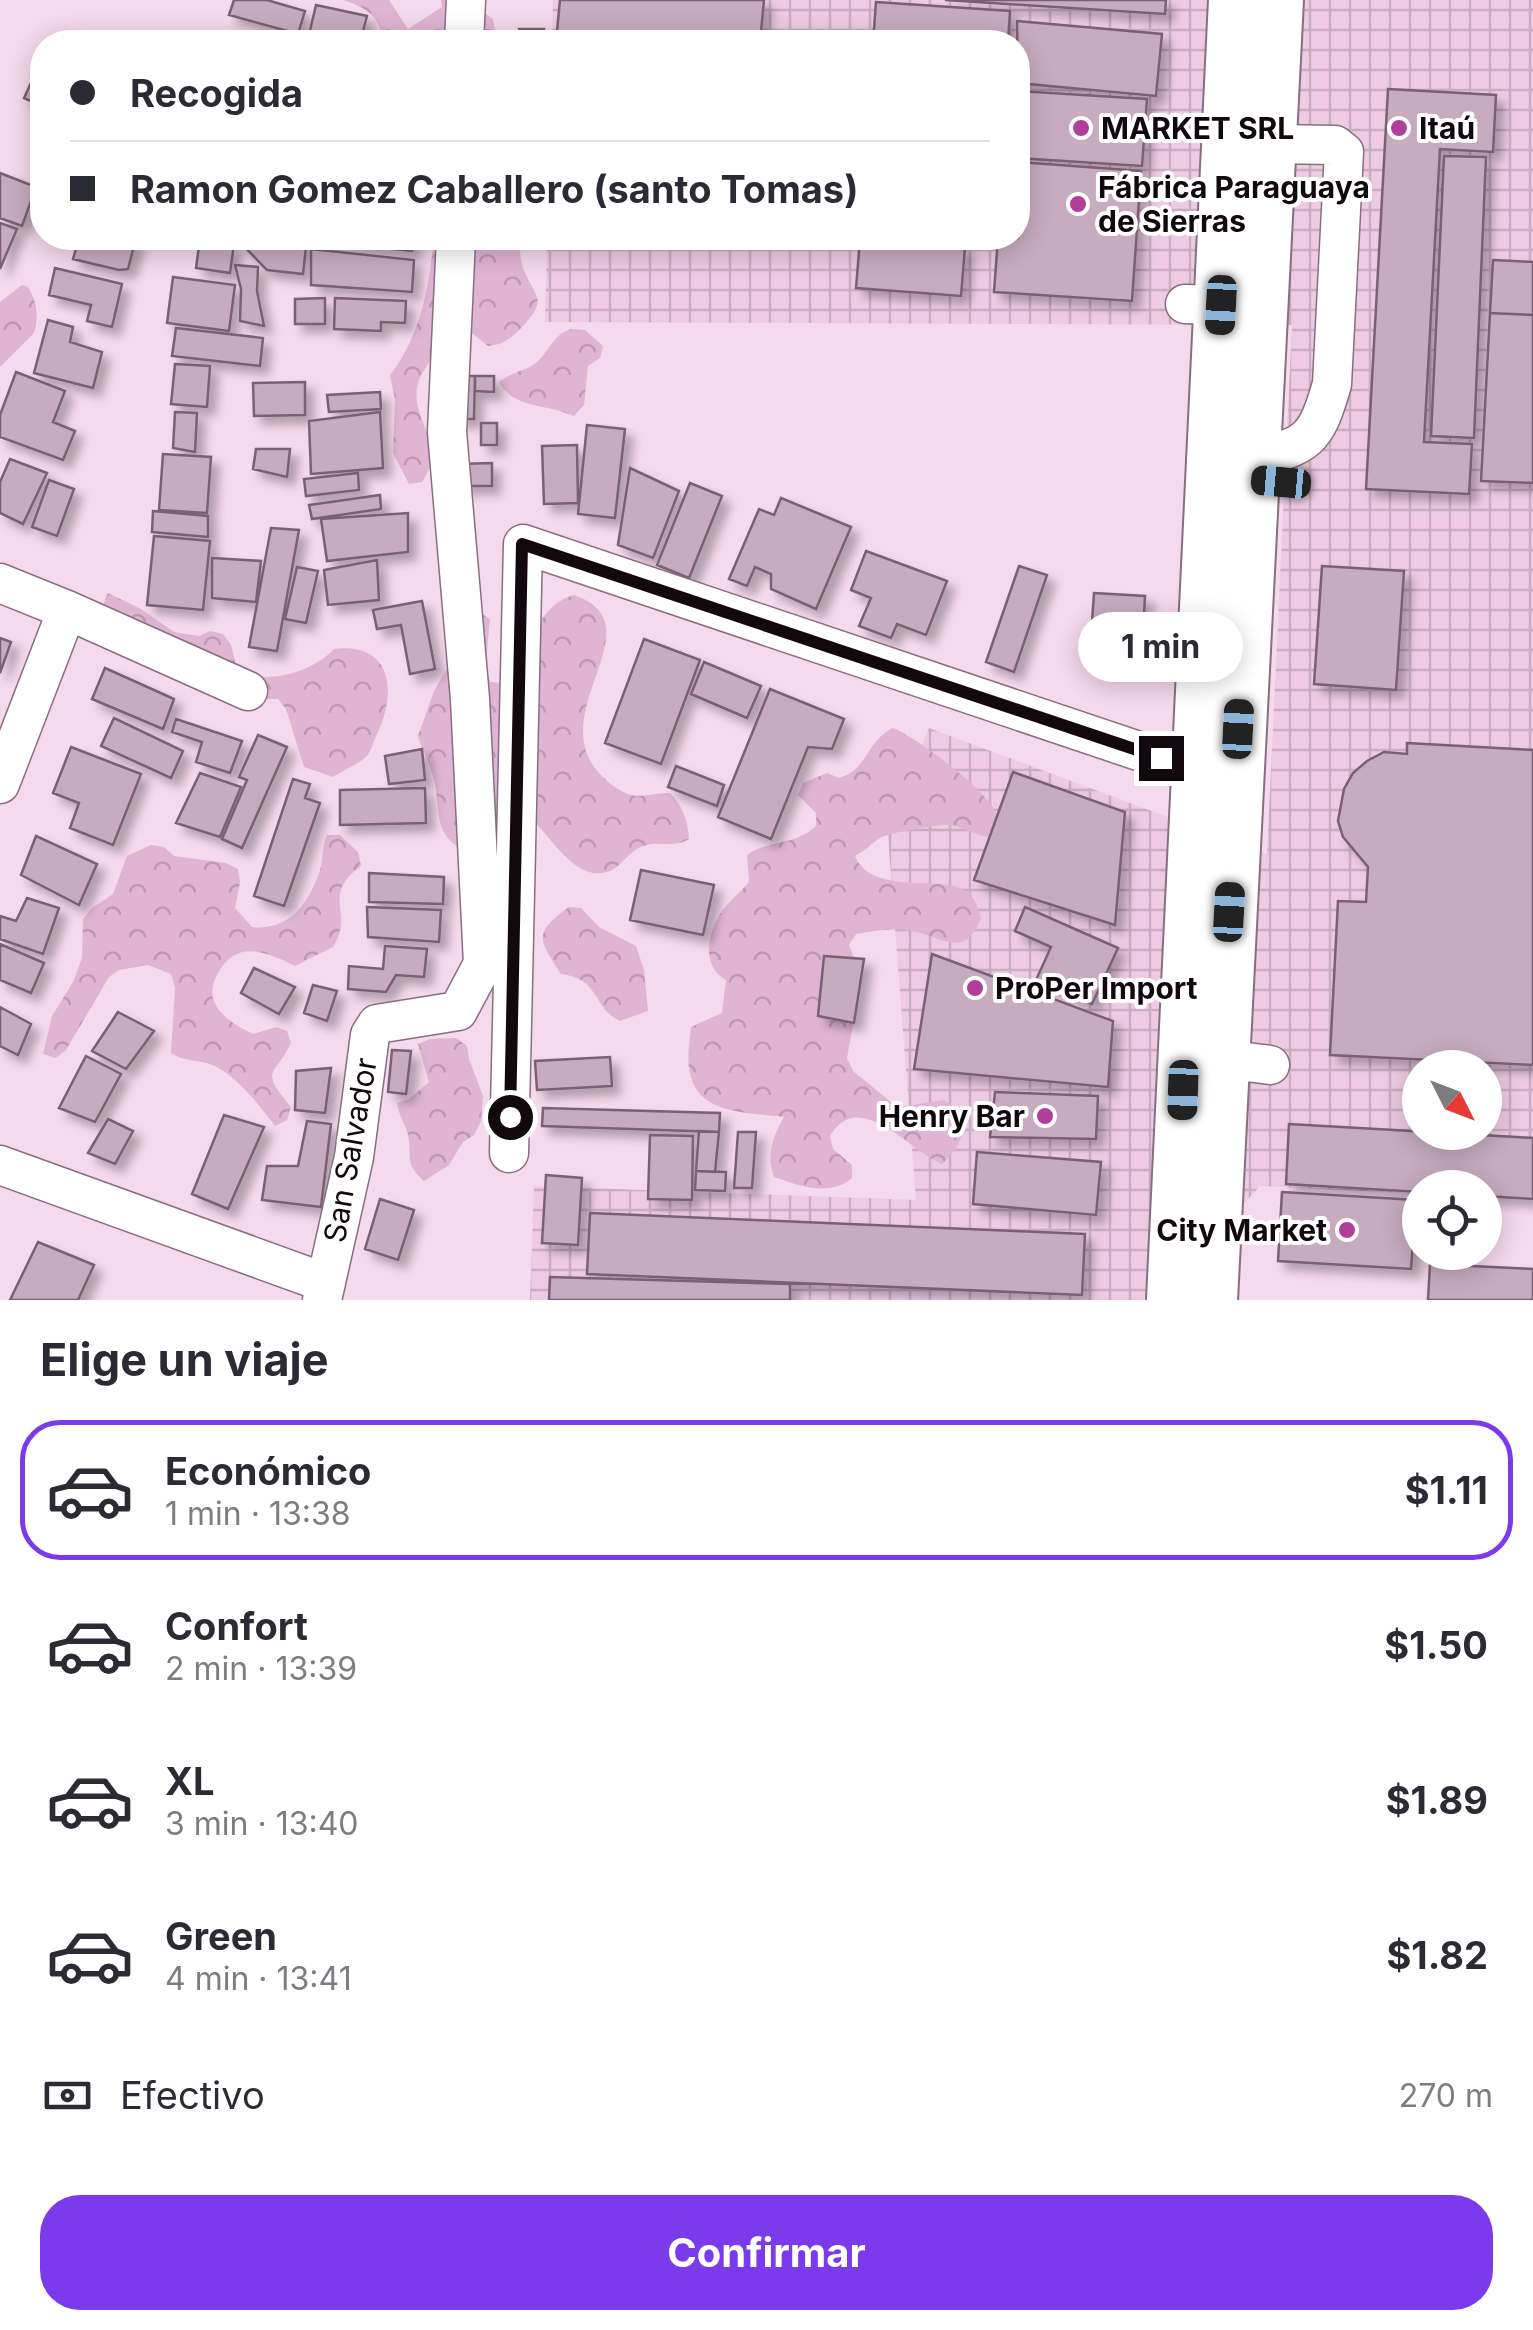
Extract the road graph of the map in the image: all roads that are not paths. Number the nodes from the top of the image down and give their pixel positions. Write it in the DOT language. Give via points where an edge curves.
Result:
graph roads {
  1 [pos="466,0"];
  2 [pos="1235,0"];
  3 [pos="1277,0"];
  4 [pos="465,30"];
  5 [pos="1270,144"];
  6 [pos="455,250"];
  7 [pos="1251,474"];
  8 [pos="0,584"];
  9 [pos="67,610"];
  10 [pos="248,691"];
  11 [pos="1198,771"];
  12 [pos="0,784"];
  13 [pos="1226,1060"];
  14 [pos="509,1153"];
  15 [pos="0,1165"];
  16 [pos="324,1292"];
  17 [pos="1172,1300"];
  18 [pos="1211,1300"];
  1 -- 4 [label="street"];
  2 -- 7 [label="highway" via="1203,304"];
  3 -- 5 [label="highway"];
  5 -- 7 [label="highway"];
  5 -- 7 [label="street" via="1335,145 1344,152 1332,384 1310,436"];
  6 -- 16 [label="street, San Salvador" via="447,432 483,964 458,1012 377,1024 366,1052 354,1157"];
  7 -- 11 [label="highway"];
  7 -- 13 [label="highway"];
  8 -- 9 [label="street"];
  9 -- 10 [label="street"];
  9 -- 12 [label="street"];
  11 -- 13 [label="highway"];
  11 -- 14 [label="street" via="522,544"];
  13 -- 17 [label="highway"];
  13 -- 18 [label="highway"];
  15 -- 16 [label="street"];
}
